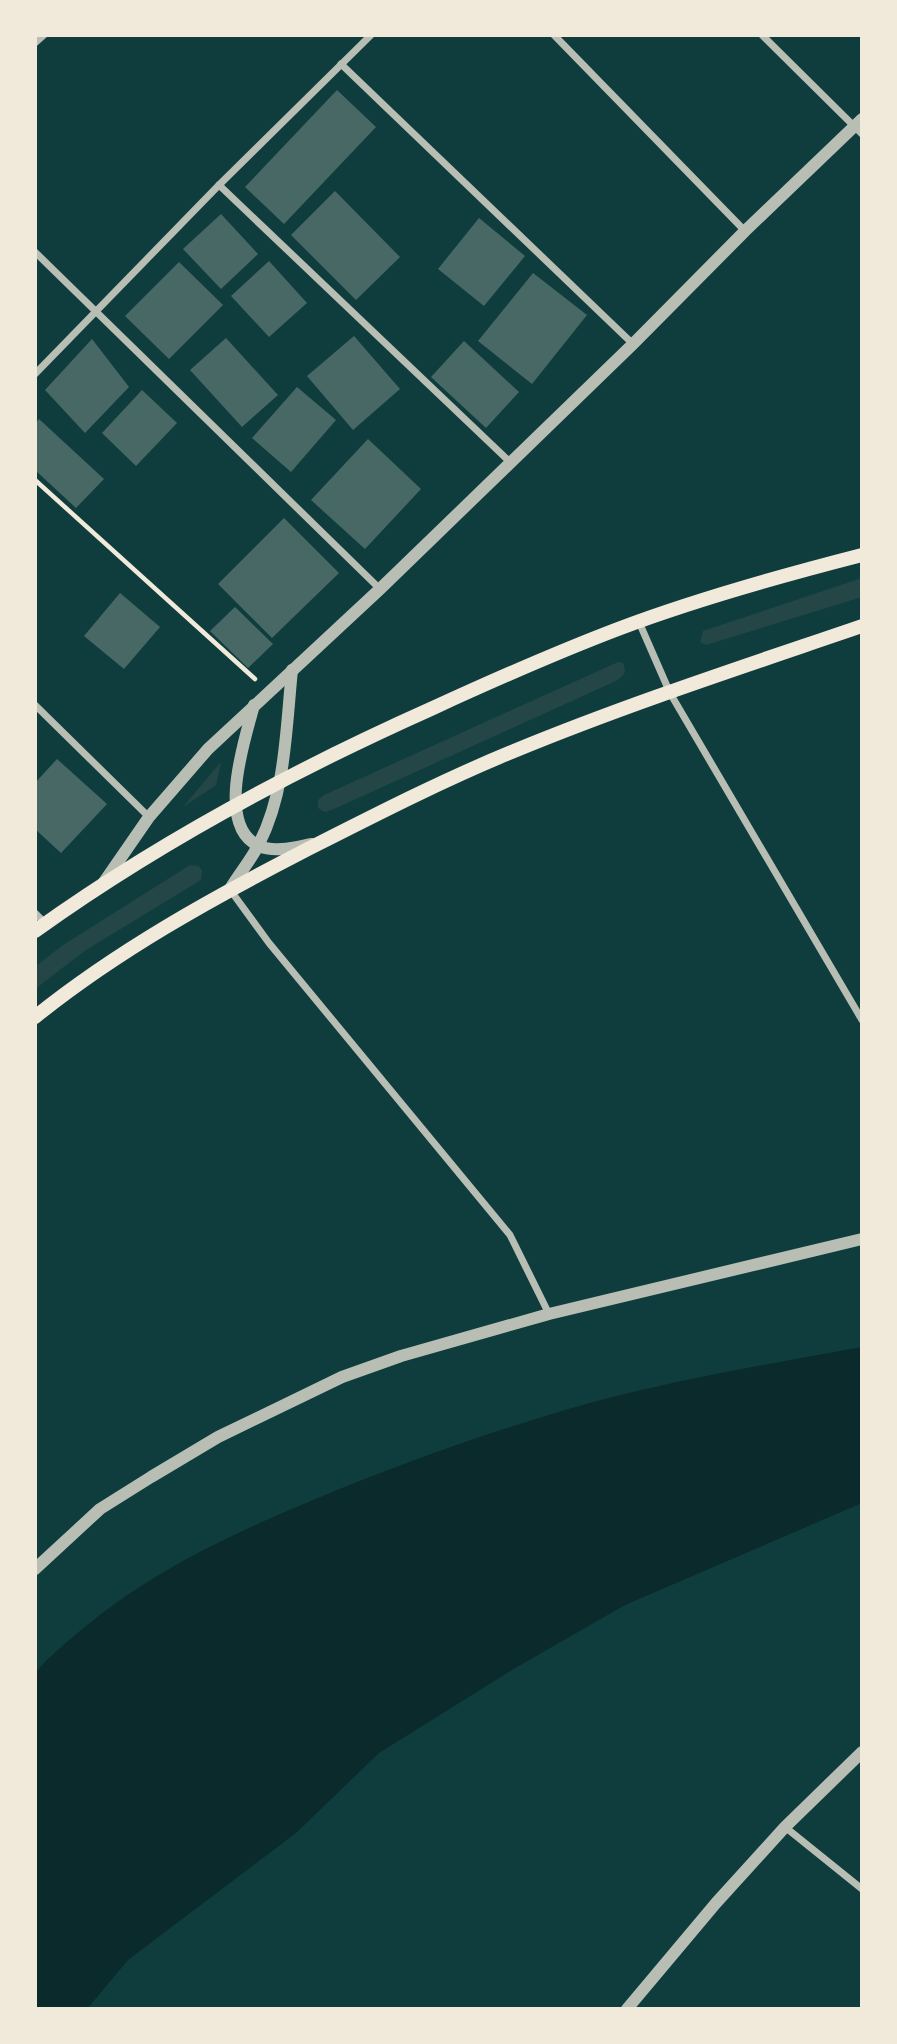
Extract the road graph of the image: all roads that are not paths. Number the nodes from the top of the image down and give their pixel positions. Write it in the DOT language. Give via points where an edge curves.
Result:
graph roads {
  1 [pos="44,35"];
  2 [pos="371,35"];
  3 [pos="554,35"];
  4 [pos="762,35"];
  5 [pos="35,43"];
  6 [pos="341,64"];
  7 [pos="860,126"];
  8 [pos="219,185"];
  9 [pos="745,231"];
  10 [pos="35,252"];
  11 [pos="96,313"];
  12 [pos="633,344"];
  13 [pos="35,374"];
  14 [pos="510,462"];
  15 [pos="862,555"];
  16 [pos="380,589"];
  17 [pos="639,622"];
  18 [pos="862,626"];
  19 [pos="292,670"];
  20 [pos="670,693"];
  21 [pos="35,705"];
  22 [pos="254,705"];
  23 [pos="281,780"];
  24 [pos="235,806"];
  25 [pos="149,817"];
  26 [pos="322,842"];
  27 [pos="258,845"];
  28 [pos="100,887"];
  29 [pos="230,889"];
  30 [pos="38,922"];
  31 [pos="35,1017"];
  32 [pos="862,1020"];
  33 [pos="862,1239"];
  34 [pos="549,1314"];
  35 [pos="35,1569"];
  36 [pos="862,1752"];
  37 [pos="785,1827"];
  38 [pos="862,1889"];
  39 [pos="627,2009"];
  1 -- 5 [label="street"];
  2 -- 6 [label="street"];
  3 -- 9 [label="street"];
  4 -- 7 [label="street"];
  6 -- 8 [label="street"];
  6 -- 12 [label="street"];
  7 -- 9 [label="street"];
  8 -- 11 [label="street"];
  8 -- 14 [label="street"];
  9 -- 12 [label="street"];
  10 -- 11 [label="street"];
  11 -- 13 [label="street"];
  11 -- 16 [label="street"];
  12 -- 14 [label="street"];
  14 -- 16 [label="street"];
  15 -- 17 [label="main road" via="696,601"];
  16 -- 19 [label="street"];
  17 -- 20 [label="street"];
  17 -- 23 [label="main road" via="494,680"];
  18 -- 20 [label="main road"];
  19 -- 22 [label="street"];
  19 -- 23 [label="street"];
  20 -- 26 [label="main road" via="511,752"];
  20 -- 32 [label="street"];
  21 -- 25 [label="street"];
  22 -- 24 [label="street" via="242,749"];
  22 -- 25 [label="street"];
  23 -- 24 [label="main road"];
  23 -- 27 [label="street"];
  24 -- 27 [label="street" via="245,834"];
  24 -- 28 [label="main road"];
  25 -- 28 [label="street"];
  26 -- 27 [label="street" via="274,849"];
  26 -- 29 [label="main road"];
  27 -- 29 [label="street"];
  28 -- 30 [label="main road"];
  29 -- 31 [label="main road" via="111,961"];
  29 -- 34 [label="street" via="269,943 510,1235"];
  33 -- 34 [label="street"];
  34 -- 35 [label="street" via="401,1356 276,1407 100,1509"];
  36 -- 37 [label="street"];
  37 -- 38 [label="street"];
  37 -- 39 [label="street"];
}
